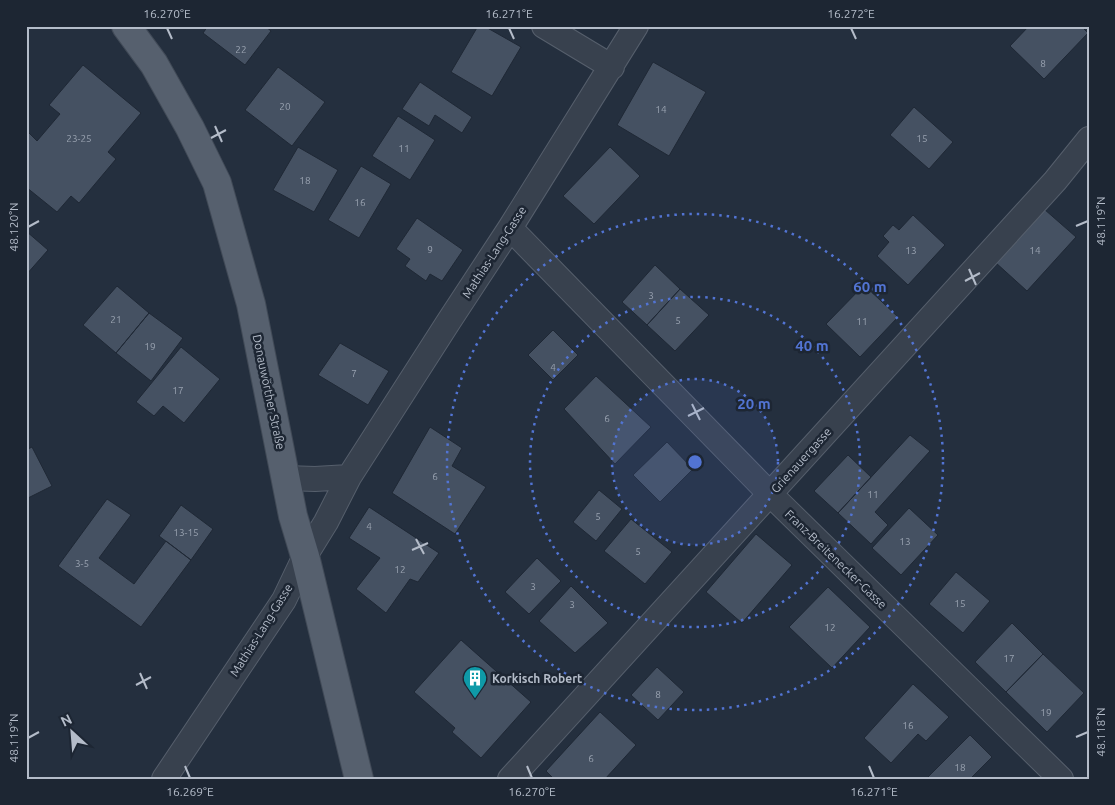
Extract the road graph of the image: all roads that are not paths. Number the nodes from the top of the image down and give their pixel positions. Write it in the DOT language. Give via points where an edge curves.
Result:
graph roads {
  1 [pos="126,26"];
  2 [pos="544,26"];
  3 [pos="636,26"];
  4 [pos="612,68"];
  5 [pos="1089,138"];
  6 [pos="510,228"];
  7 [pos="349,476"];
  8 [pos="286,478"];
  9 [pos="770,494"];
  10 [pos="305,556"];
  11 [pos="164,779"];
  12 [pos="359,779"];
  13 [pos="510,779"];
  14 [pos="1061,779"];
  1 -- 8 [label="main road, Donauwörther Straße" via="154,64 216,183 251,304"];
  2 -- 4 [label="street"];
  3 -- 4 [label="street, Mathias-Lang-Gasse"];
  4 -- 6 [label="street, Mathias-Lang-Gasse"];
  5 -- 9 [label="street, Grienauergasse" via="1055,181"];
  6 -- 7 [label="street, Mathias-Lang-Gasse"];
  6 -- 9 [label="street, Franz-Breitenecker-Gasse"];
  7 -- 8 [label="street"];
  7 -- 10 [label="street, Mathias-Lang-Gasse"];
  8 -- 10 [label="main road, Donauwörther Straße"];
  9 -- 13 [label="street, Grienauergasse"];
  9 -- 14 [label="street, Franz-Breitenecker-Gasse"];
  10 -- 11 [label="street, Mathias-Lang-Gasse" via="284,600"];
  10 -- 12 [label="main road, Donauwörther Straße"];
}
